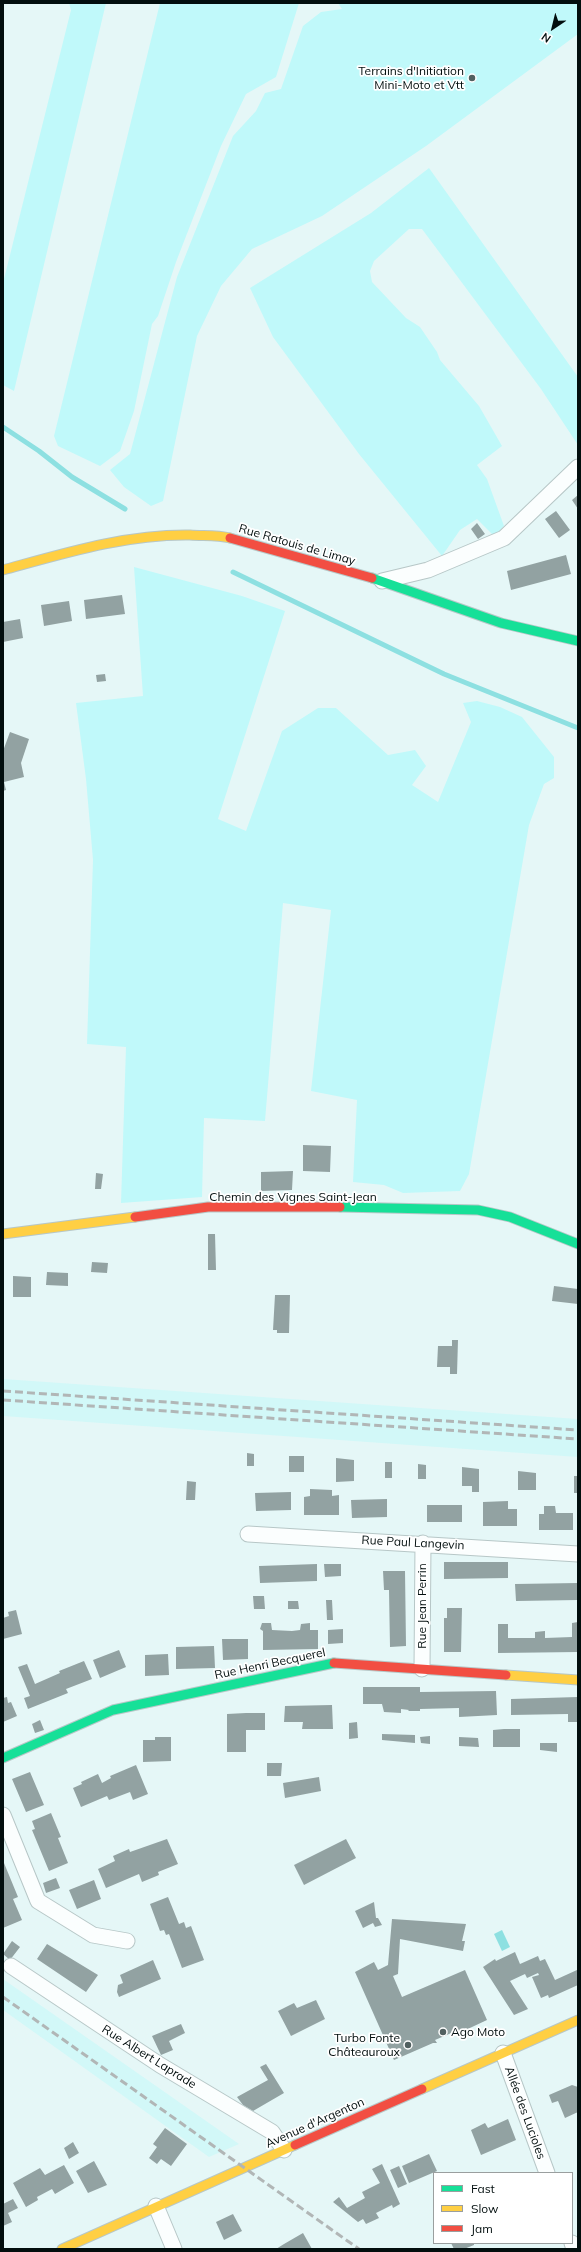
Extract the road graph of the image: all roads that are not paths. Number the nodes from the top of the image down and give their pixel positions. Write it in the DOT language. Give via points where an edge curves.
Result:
graph roads {
  1 [pos="578,467"];
  2 [pos="3,570"];
  3 [pos="382,581"];
  4 [pos="578,641"];
  5 [pos="3,1234"];
  6 [pos="578,1244"];
  7 [pos="248,1534"];
  8 [pos="423,1543"];
  9 [pos="578,1554"];
  10 [pos="422,1669"];
  11 [pos="578,1680"];
  12 [pos="3,1758"];
  13 [pos="3,1815"];
  14 [pos="126,1941"];
  15 [pos="11,1966"];
  16 [pos="578,2020"];
  17 [pos="503,2053"];
  18 [pos="284,2150"];
  19 [pos="547,2172"];
  20 [pos="156,2206"];
  21 [pos="62,2249"];
  22 [pos="174,2249"];
  1 -- 3 [label="street" via="504,538 428,570"];
  2 -- 3 [label="street, Rue Ratouis de Limay" via="102,543 168,535 221,536"];
  3 -- 4 [label="street, Rue Ratouis de Limay" via="501,623"];
  5 -- 6 [label="street, Chemin des Vignes Saint-Jean" via="208,1207 330,1207 478,1210 510,1217"];
  7 -- 8 [label="street, Rue Paul Langevin"];
  8 -- 9 [label="street, Rue Paul Langevin"];
  8 -- 10 [label="street, Rue Jean Perrin"];
  10 -- 11 [label="street, Rue Henri Becquerel"];
  10 -- 12 [label="street, Rue Henri Becquerel" via="334,1663 141,1703 113,1710"];
  13 -- 14 [label="street" via="38,1901 93,1935"];
  15 -- 18 [label="street, Rue Albert Laprade" via="160,2065 272,2132"];
  16 -- 17 [label="street, Avenue d'Argenton"];
  17 -- 18 [label="street, Avenue d'Argenton"];
  17 -- 19 [label="street, Allée des Lucioles"];
  18 -- 20 [label="street, Avenue d'Argenton"];
  20 -- 21 [label="street, Avenue d'Argenton"];
  20 -- 22 [label="street"];
}
